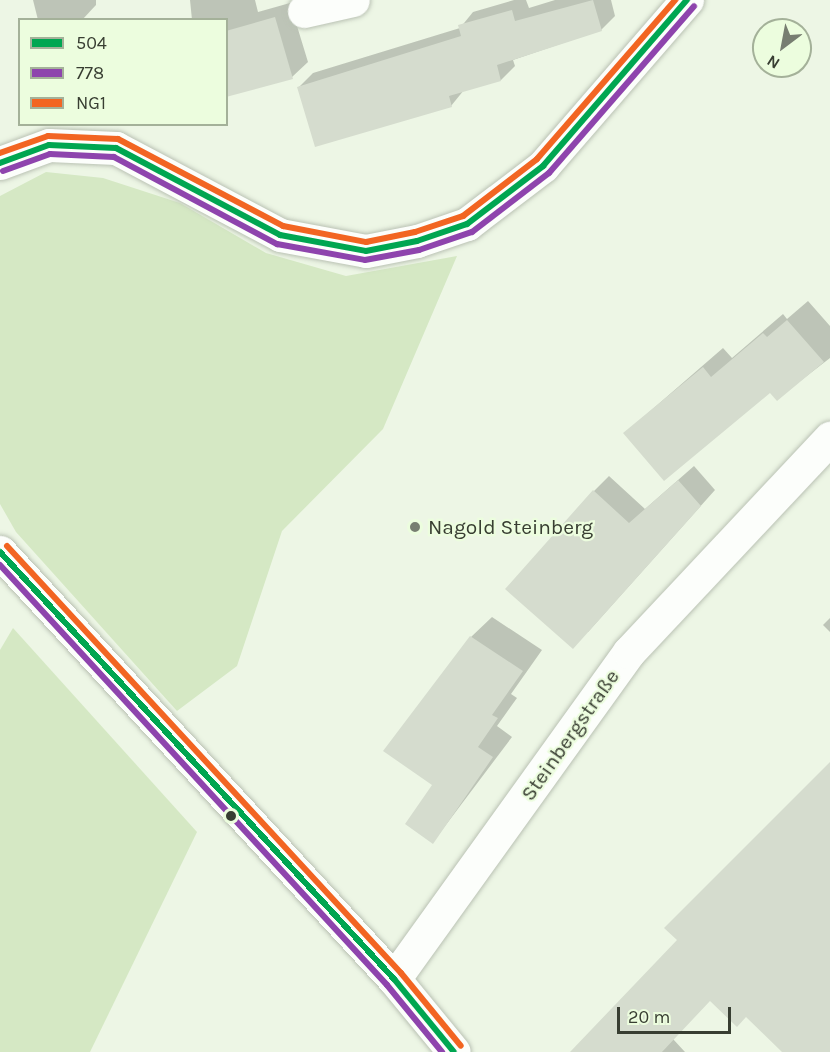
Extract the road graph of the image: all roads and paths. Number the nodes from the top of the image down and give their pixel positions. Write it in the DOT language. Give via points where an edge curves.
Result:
graph roads {
  1 [pos="353,0"];
  2 [pos="687,0"];
  3 [pos="304,11"];
  4 [pos="0,163"];
  5 [pos="830,438"];
  6 [pos="0,552"];
  7 [pos="394,979"];
  8 [pos="454,1052"];
  1 -- 3 [label="street"];
  2 -- 4 [label="street" via="543,165 467,224 417,241 366,251 279,235 116,148 49,145"];
  5 -- 7 [label="street, Steinbergstraße" via="629,652"];
  6 -- 7 [label="street"];
  7 -- 8 [label="street"];
}
